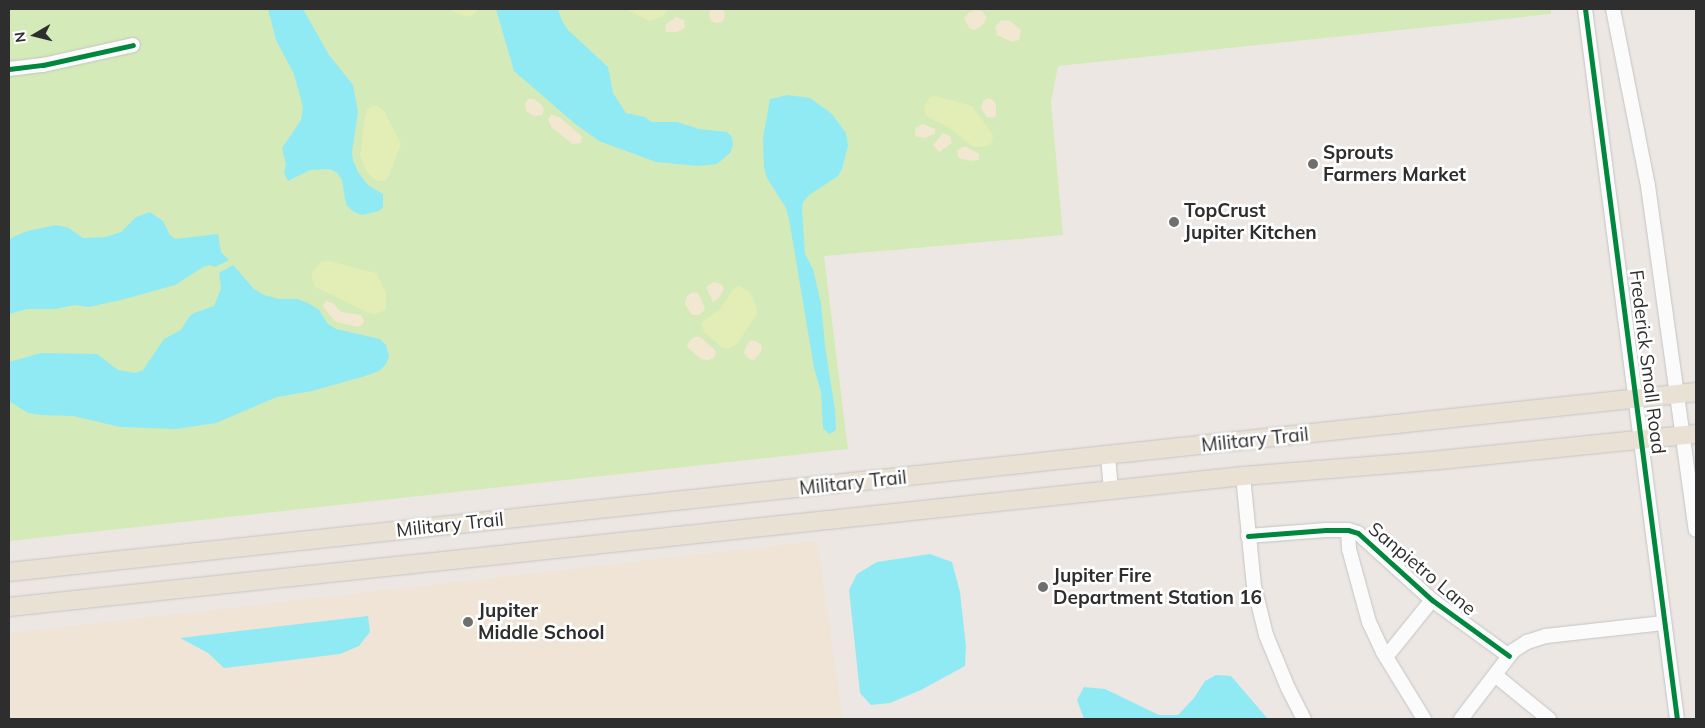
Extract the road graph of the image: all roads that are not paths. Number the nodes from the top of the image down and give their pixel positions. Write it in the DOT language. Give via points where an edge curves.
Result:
graph roads {
  1 [pos="1585,9"];
  2 [pos="1613,9"];
  3 [pos="133,45"];
  4 [pos="9,69"];
  5 [pos="1696,392"];
  6 [pos="1678,394"];
  7 [pos="1636,399"];
  8 [pos="1690,435"];
  9 [pos="1642,440"];
  10 [pos="1108,456"];
  11 [pos="1242,476"];
  12 [pos="1110,490"];
  13 [pos="1348,530"];
  14 [pos="1696,530"];
  15 [pos="1248,536"];
  16 [pos="9,572"];
  17 [pos="1432,600"];
  18 [pos="9,607"];
  19 [pos="1663,623"];
  20 [pos="1509,656"];
  21 [pos="1386,657"];
  22 [pos="1495,675"];
  23 [pos="1304,719"];
  24 [pos="1424,719"];
  25 [pos="1461,719"];
  26 [pos="1549,719"];
  27 [pos="1677,719"];
  1 -- 7 [label="street, Frederick Small Road"];
  2 -- 6 [label="street, Frederick Small Road" via="1648,186"];
  3 -- 4 [label="street" via="43,65"];
  5 -- 6 [label="main road, Military Trail"];
  6 -- 7 [label="main road, Military Trail"];
  6 -- 8 [label="street, Frederick Small Road"];
  7 -- 9 [label="street, Frederick Small Road"];
  7 -- 10 [label="main road, Military Trail"];
  8 -- 9 [label="main road, Military Trail"];
  8 -- 14 [label="street, Frederick Small Road"];
  9 -- 11 [label="main road, Military Trail"];
  9 -- 19 [label="street, Frederick Small Road"];
  10 -- 12 [label="street"];
  10 -- 16 [label="main road, Military Trail"];
  11 -- 12 [label="main road, Military Trail"];
  11 -- 15 [label="street"];
  12 -- 18 [label="main road, Military Trail"];
  13 -- 15 [label="street, Sanpietro Lane"];
  13 -- 17 [label="street, Sanpietro Lane" via="1358,534"];
  13 -- 21 [label="street" via="1349,549 1360,593 1369,622"];
  15 -- 23 [label="street" via="1254,586 1266,635"];
  17 -- 20 [label="street, Sanpietro Lane"];
  17 -- 21 [label="street"];
  19 -- 20 [label="street" via="1546,636 1526,642"];
  19 -- 27 [label="street, Frederick Small Road"];
  20 -- 22 [label="street"];
  21 -- 24 [label="street"];
  22 -- 25 [label="street"];
  22 -- 26 [label="street"];
}
